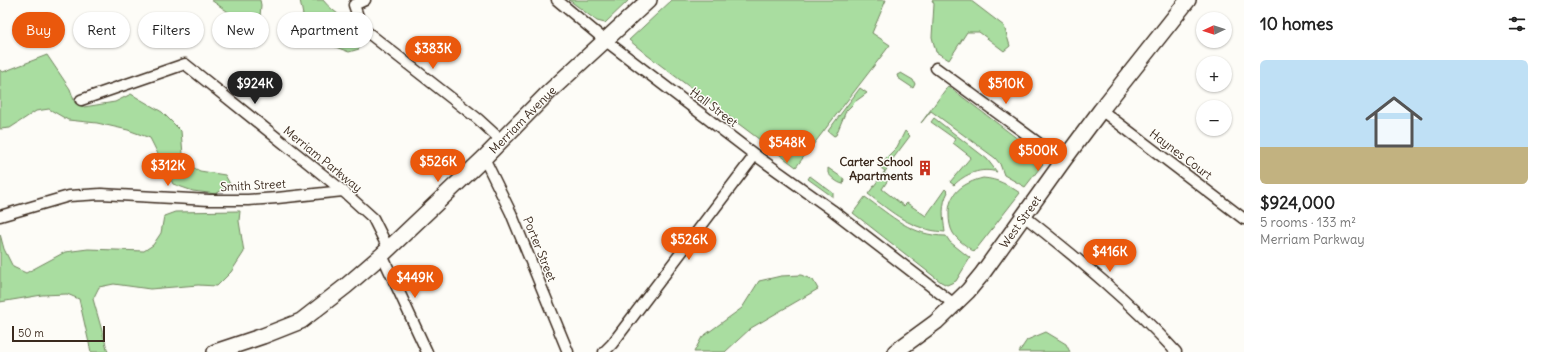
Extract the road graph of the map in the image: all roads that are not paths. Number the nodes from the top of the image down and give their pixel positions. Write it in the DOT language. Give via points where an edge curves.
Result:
graph roads {
  1 [pos="365,0"];
  2 [pos="557,0"];
  3 [pos="649,0"];
  4 [pos="1188,0"];
  5 [pos="606,41"];
  6 [pos="936,68"];
  7 [pos="81,100"];
  8 [pos="1101,110"];
  9 [pos="502,142"];
  10 [pos="756,155"];
  11 [pos="484,158"];
  12 [pos="1063,161"];
  13 [pos="343,191"];
  14 [pos="0,216"];
  15 [pos="1024,216"];
  16 [pos="1244,219"];
  17 [pos="385,251"];
  18 [pos="954,304"];
  19 [pos="220,351"];
  20 [pos="427,352"];
  21 [pos="568,352"];
  22 [pos="604,352"];
  23 [pos="895,352"];
  24 [pos="1176,352"];
  1 -- 9 [label="street" via="354,5 362,28 478,119"];
  2 -- 5 [label="street, Hall Street"];
  3 -- 5 [label="street, Merriam Avenue"];
  4 -- 8 [label="street, West Street"];
  5 -- 9 [label="street, Merriam Avenue" via="549,92"];
  5 -- 10 [label="street, Hall Street"];
  6 -- 12 [label="street"];
  7 -- 13 [label="street, Merriam Parkway" via="185,64"];
  8 -- 12 [label="street, West Street"];
  8 -- 16 [label="street, Haynes Court"];
  9 -- 11 [label="street, Merriam Avenue"];
  10 -- 18 [label="street, Hall Street"];
  10 -- 22 [label="street"];
  11 -- 17 [label="street, Merriam Avenue"];
  11 -- 21 [label="street, Porter Street" via="511,213"];
  12 -- 15 [label="street, West Street"];
  13 -- 14 [label="street, Smith Street" via="248,200 101,194 69,196"];
  13 -- 17 [label="street, Merriam Parkway" via="373,218"];
  15 -- 18 [label="street, West Street" via="982,274"];
  15 -- 24 [label="street" via="1091,271"];
  17 -- 19 [label="street, Merriam Avenue" via="341,291 301,321"];
  17 -- 20 [label="street, Merriam Parkway"];
  18 -- 23 [label="street, West Street" via="936,322"];
}
